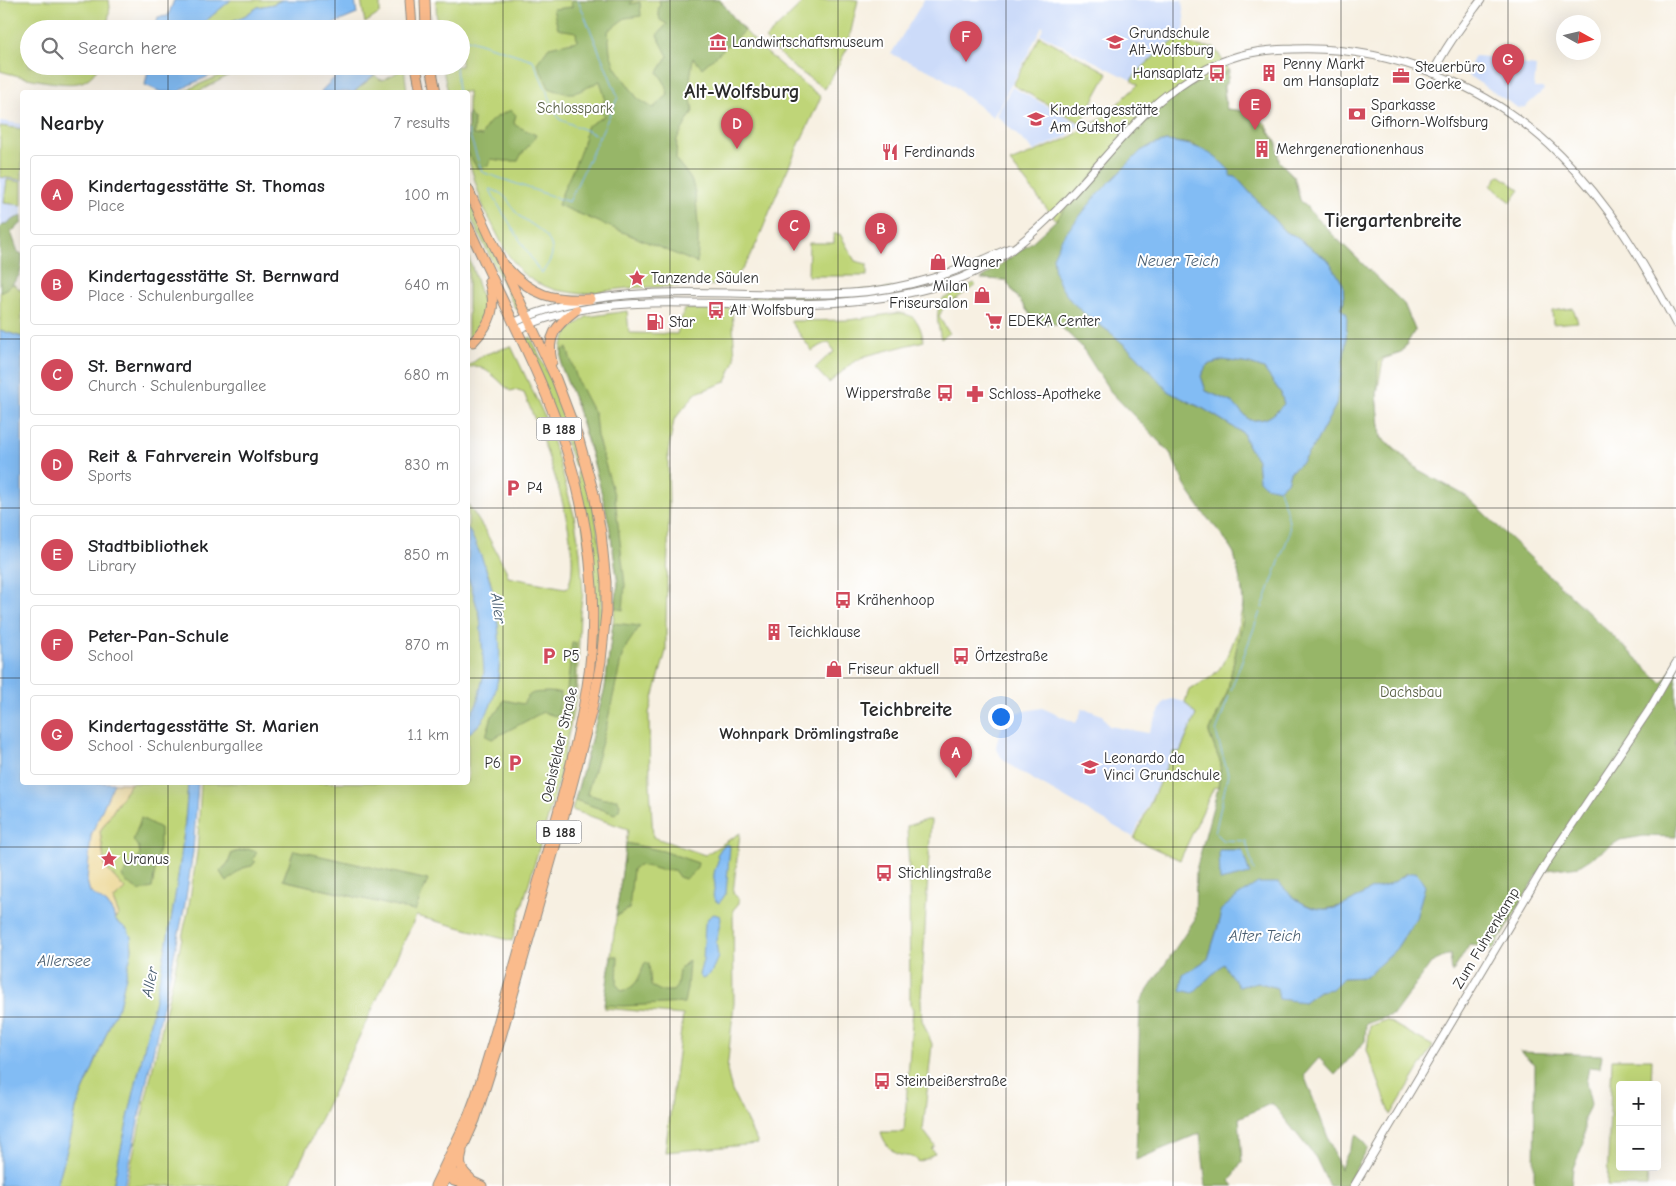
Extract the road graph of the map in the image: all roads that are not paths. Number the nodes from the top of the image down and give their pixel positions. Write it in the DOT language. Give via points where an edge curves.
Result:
graph roads {
  1 [pos="410,0"];
  2 [pos="425,0"];
  3 [pos="1481,0"];
  4 [pos="411,20"];
  5 [pos="426,20"];
  6 [pos="1433,73"];
  7 [pos="418,75"];
  8 [pos="433,75"];
  9 [pos="421,90"];
  10 [pos="436,90"];
  11 [pos="470,193"];
  12 [pos="470,231"];
  13 [pos="1022,242"];
  14 [pos="479,252"];
  15 [pos="500,259"];
  16 [pos="918,282"];
  17 [pos="920,291"];
  18 [pos="590,299"];
  19 [pos="576,310"];
  20 [pos="528,320"];
  21 [pos="1676,324"];
  22 [pos="515,326"];
  23 [pos="473,342"];
  24 [pos="556,379"];
  25 [pos="1676,663"];
  26 [pos="463,1147"];
  27 [pos="447,1172"];
  28 [pos="458,1183"];
  29 [pos="476,1185"];
  30 [pos="435,1186"];
  31 [pos="442,1186"];
  32 [pos="449,1186"];
  33 [pos="1354,1186"];
  1 -- 4 [label="main road"];
  2 -- 5 [label="main road"];
  3 -- 6 [label="street"];
  6 -- 13 [label="street" via="1385,58 1316,48 1249,53 1214,65 1194,75 1149,109 1044,224"];
  6 -- 21 [label="street" via="1493,102 1561,155 1621,228"];
  7 -- 9 [label="main road"];
  8 -- 10 [label="main road"];
  11 -- 15 [label="main road, B 188"];
  12 -- 14 [label="main road, Oebisfelder Straße / B 188"];
  13 -- 16 [label="street" via="981,261"];
  13 -- 17 [label="street" via="977,272"];
  14 -- 22 [label="main road, Oebisfelder Straße / B 188"];
  14 -- 23 [label="main road" via="492,292 492,309 488,324"];
  15 -- 18 [label="main road" via="522,284 535,292 560,299"];
  15 -- 20 [label="main road, B 188"];
  16 -- 17 [label="street"];
  16 -- 18 [label="street" via="853,293 662,293"];
  17 -- 19 [label="street" via="854,302 658,302"];
  18 -- 20 [label="street" via="546,310"];
  19 -- 20 [label="street"];
  19 -- 24 [label="main road" via="558,326 549,344"];
  20 -- 22 [label="street"];
  20 -- 24 [label="main road, B 188"];
  22 -- 27 [label="main road, Oebisfelder Straße / B 188" via="555,416 580,498 592,590 590,662 584,707 560,805 483,1075 448,1161"];
  24 -- 26 [label="main road, Oebisfelder Straße / B 188" via="579,440 597,509 606,582 603,644 597,686 563,817 490,1076"];
  25 -- 33 [label="street, Zum Fuhrenkamp" via="1649,710 1539,875"];
  26 -- 27 [label="main road, B 188"];
  26 -- 29 [label="main road" via="461,1168"];
  27 -- 28 [label="main road"];
  27 -- 29 [label="main road"];
  27 -- 30 [label="main road"];
  27 -- 31 [label="main road, B 188"];
  28 -- 29 [label="main road"];
  28 -- 32 [label="main road"];
}
